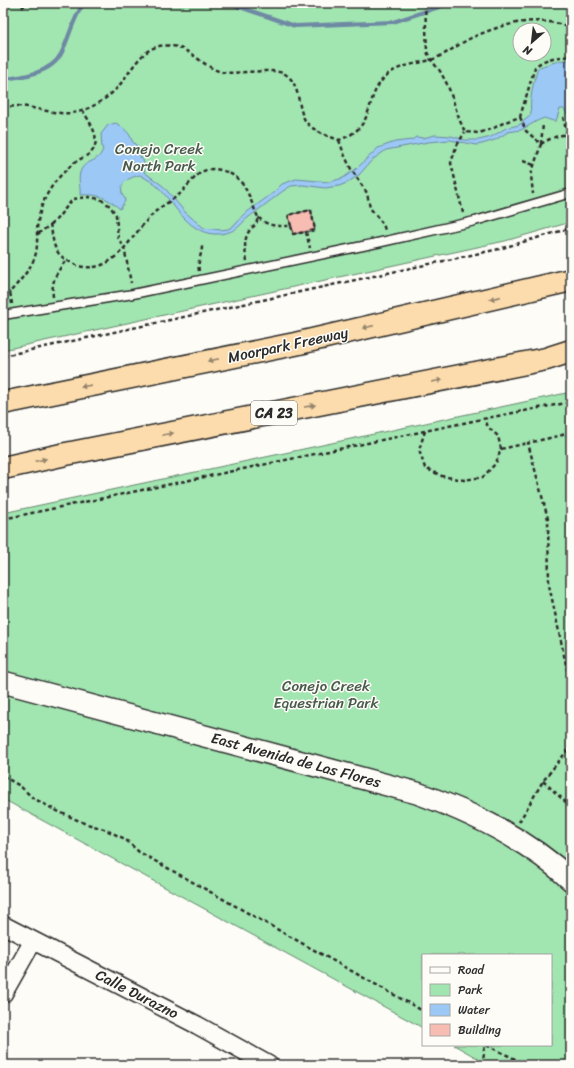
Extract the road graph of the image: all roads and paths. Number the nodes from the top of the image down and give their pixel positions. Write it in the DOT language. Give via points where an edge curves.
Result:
graph roads {
  1 [pos="26,3"];
  2 [pos="425,3"];
  3 [pos="22,8"];
  4 [pos="571,28"];
  5 [pos="571,57"];
  6 [pos="431,60"];
  7 [pos="3,107"];
  8 [pos="83,111"];
  9 [pos="520,117"];
  10 [pos="563,118"];
  11 [pos="544,124"];
  12 [pos="465,132"];
  13 [pos="567,134"];
  14 [pos="571,135"];
  15 [pos="339,140"];
  16 [pos="541,144"];
  17 [pos="523,161"];
  18 [pos="534,165"];
  19 [pos="571,193"];
  20 [pos="535,204"];
  21 [pos="258,217"];
  22 [pos="465,223"];
  23 [pos="50,225"];
  24 [pos="291,226"];
  25 [pos="571,228"];
  26 [pos="306,232"];
  27 [pos="38,234"];
  28 [pos="388,240"];
  29 [pos="202,246"];
  30 [pos="124,247"];
  31 [pos="312,256"];
  32 [pos="66,260"];
  33 [pos="250,270"];
  34 [pos="571,273"];
  35 [pos="201,280"];
  36 [pos="571,280"];
  37 [pos="533,289"];
  38 [pos="10,292"];
  39 [pos="133,294"];
  40 [pos="3,296"];
  41 [pos="55,307"];
  42 [pos="13,314"];
  43 [pos="3,315"];
  44 [pos="571,351"];
  45 [pos="571,355"];
  46 [pos="3,356"];
  47 [pos="546,359"];
  48 [pos="571,402"];
  49 [pos="3,403"];
  50 [pos="486,418"];
  51 [pos="425,431"];
  52 [pos="571,433"];
  53 [pos="528,443"];
  54 [pos="501,449"];
  55 [pos="3,468"];
  56 [pos="3,519"];
  57 [pos="3,682"];
  58 [pos="571,688"];
  59 [pos="571,741"];
  60 [pos="567,751"];
  61 [pos="571,753"];
  62 [pos="3,776"];
  63 [pos="544,781"];
  64 [pos="571,807"];
  65 [pos="510,836"];
  66 [pos="571,880"];
  67 [pos="3,925"];
  68 [pos="33,941"];
  69 [pos="3,994"];
  70 [pos="422,1010"];
  71 [pos="486,1046"];
  72 [pos="488,1046"];
  73 [pos="269,1065"];
  74 [pos="483,1065"];
  75 [pos="528,1065"];
  1 -- 3 [label="path"];
  2 -- 6 [label="path" via="427,52"];
  4 -- 6 [label="path" via="547,21 517,23 471,38"];
  5 -- 9 [label="path" via="547,59 536,67"];
  6 -- 12 [label="path" via="448,86"];
  6 -- 15 [label="path" via="389,73 378,84 360,128"];
  7 -- 8 [label="path" via="18,106 56,113"];
  8 -- 15 [label="path" via="117,88 141,56 148,51 157,47 177,47 221,72 285,74 295,87 302,116 307,123 313,129"];
  8 -- 27 [label="path" via="96,137 95,147 89,155 74,162 61,174 48,192 39,214"];
  9 -- 12 [label="path" via="479,133"];
  9 -- 16 [label="path" via="526,131"];
  10 -- 13 [label="path"];
  11 -- 16 [label="path"];
  12 -- 22 [label="path" via="456,147 451,163"];
  13 -- 14 [label="path"];
  13 -- 16 [label="path"];
  15 -- 28 [label="path" via="351,169 366,193 370,208 383,224"];
  16 -- 18 [label="path"];
  17 -- 18 [label="path"];
  18 -- 20 [label="path" via="531,186"];
  19 -- 20 [label="lane"];
  20 -- 22 [label="lane"];
  21 -- 24 [label="path" via="271,226"];
  21 -- 30 [label="path" via="240,180 232,173 211,168 202,172 180,194 153,214"];
  21 -- 33 [label="path" via="256,225 247,233 245,241"];
  22 -- 28 [label="lane"];
  23 -- 27 [label="path"];
  23 -- 30 [label="path" via="73,200 89,197 100,199 110,206 116,215 118,238"];
  23 -- 32 [label="path" via="57,252"];
  24 -- 26 [label="path" via="293,234"];
  24 -- 26 [label="path" via="288,215 311,210 315,230"];
  25 -- 46 [label="path" via="499,249"];
  26 -- 31 [label="path"];
  27 -- 38 [label="path" via="34,259"];
  28 -- 31 [label="lane"];
  29 -- 35 [label="path" via="198,263"];
  30 -- 32 [label="path" via="109,262 99,267 86,267"];
  30 -- 39 [label="path"];
  31 -- 33 [label="lane"];
  32 -- 41 [label="path" via="52,287"];
  33 -- 35 [label="lane"];
  34 -- 37 [label="highway"];
  35 -- 39 [label="lane"];
  36 -- 37 [label="highway, Moorpark Freeway"];
  37 -- 49 [label="highway, Moorpark Freeway, one-way" via="295,344"];
  38 -- 40 [label="path"];
  38 -- 42 [label="path"];
  39 -- 41 [label="lane"];
  41 -- 42 [label="lane"];
  42 -- 43 [label="lane"];
  44 -- 47 [label="highway, CA 23"];
  45 -- 47 [label="highway"];
  55 -- 47 [label="highway, CA 23, one-way"];
  48 -- 50 [label="path"];
  50 -- 51 [label="path"];
  50 -- 54 [label="path" via="489,428 498,436"];
  51 -- 54 [label="path" via="419,450 425,468 442,476 464,480 483,477 496,463"];
  51 -- 56 [label="path"];
  52 -- 53 [label="path"];
  53 -- 54 [label="path"];
  53 -- 58 [label="path" via="548,519 549,585"];
  57 -- 65 [label="street, East Avenida de Las Flores" via="417,794 469,814"];
  59 -- 60 [label="path"];
  60 -- 61 [label="path"];
  60 -- 63 [label="path"];
  62 -- 70 [label="path" via="55,810 125,839 140,852"];
  63 -- 64 [label="path"];
  63 -- 65 [label="path"];
  65 -- 66 [label="street, East Avenida de Las Flores"];
  67 -- 68 [label="street, Calle Durazno"];
  68 -- 69 [label="street"];
  68 -- 73 [label="street, Calle Durazno"];
  71 -- 74 [label="path"];
  72 -- 75 [label="path"];
}
